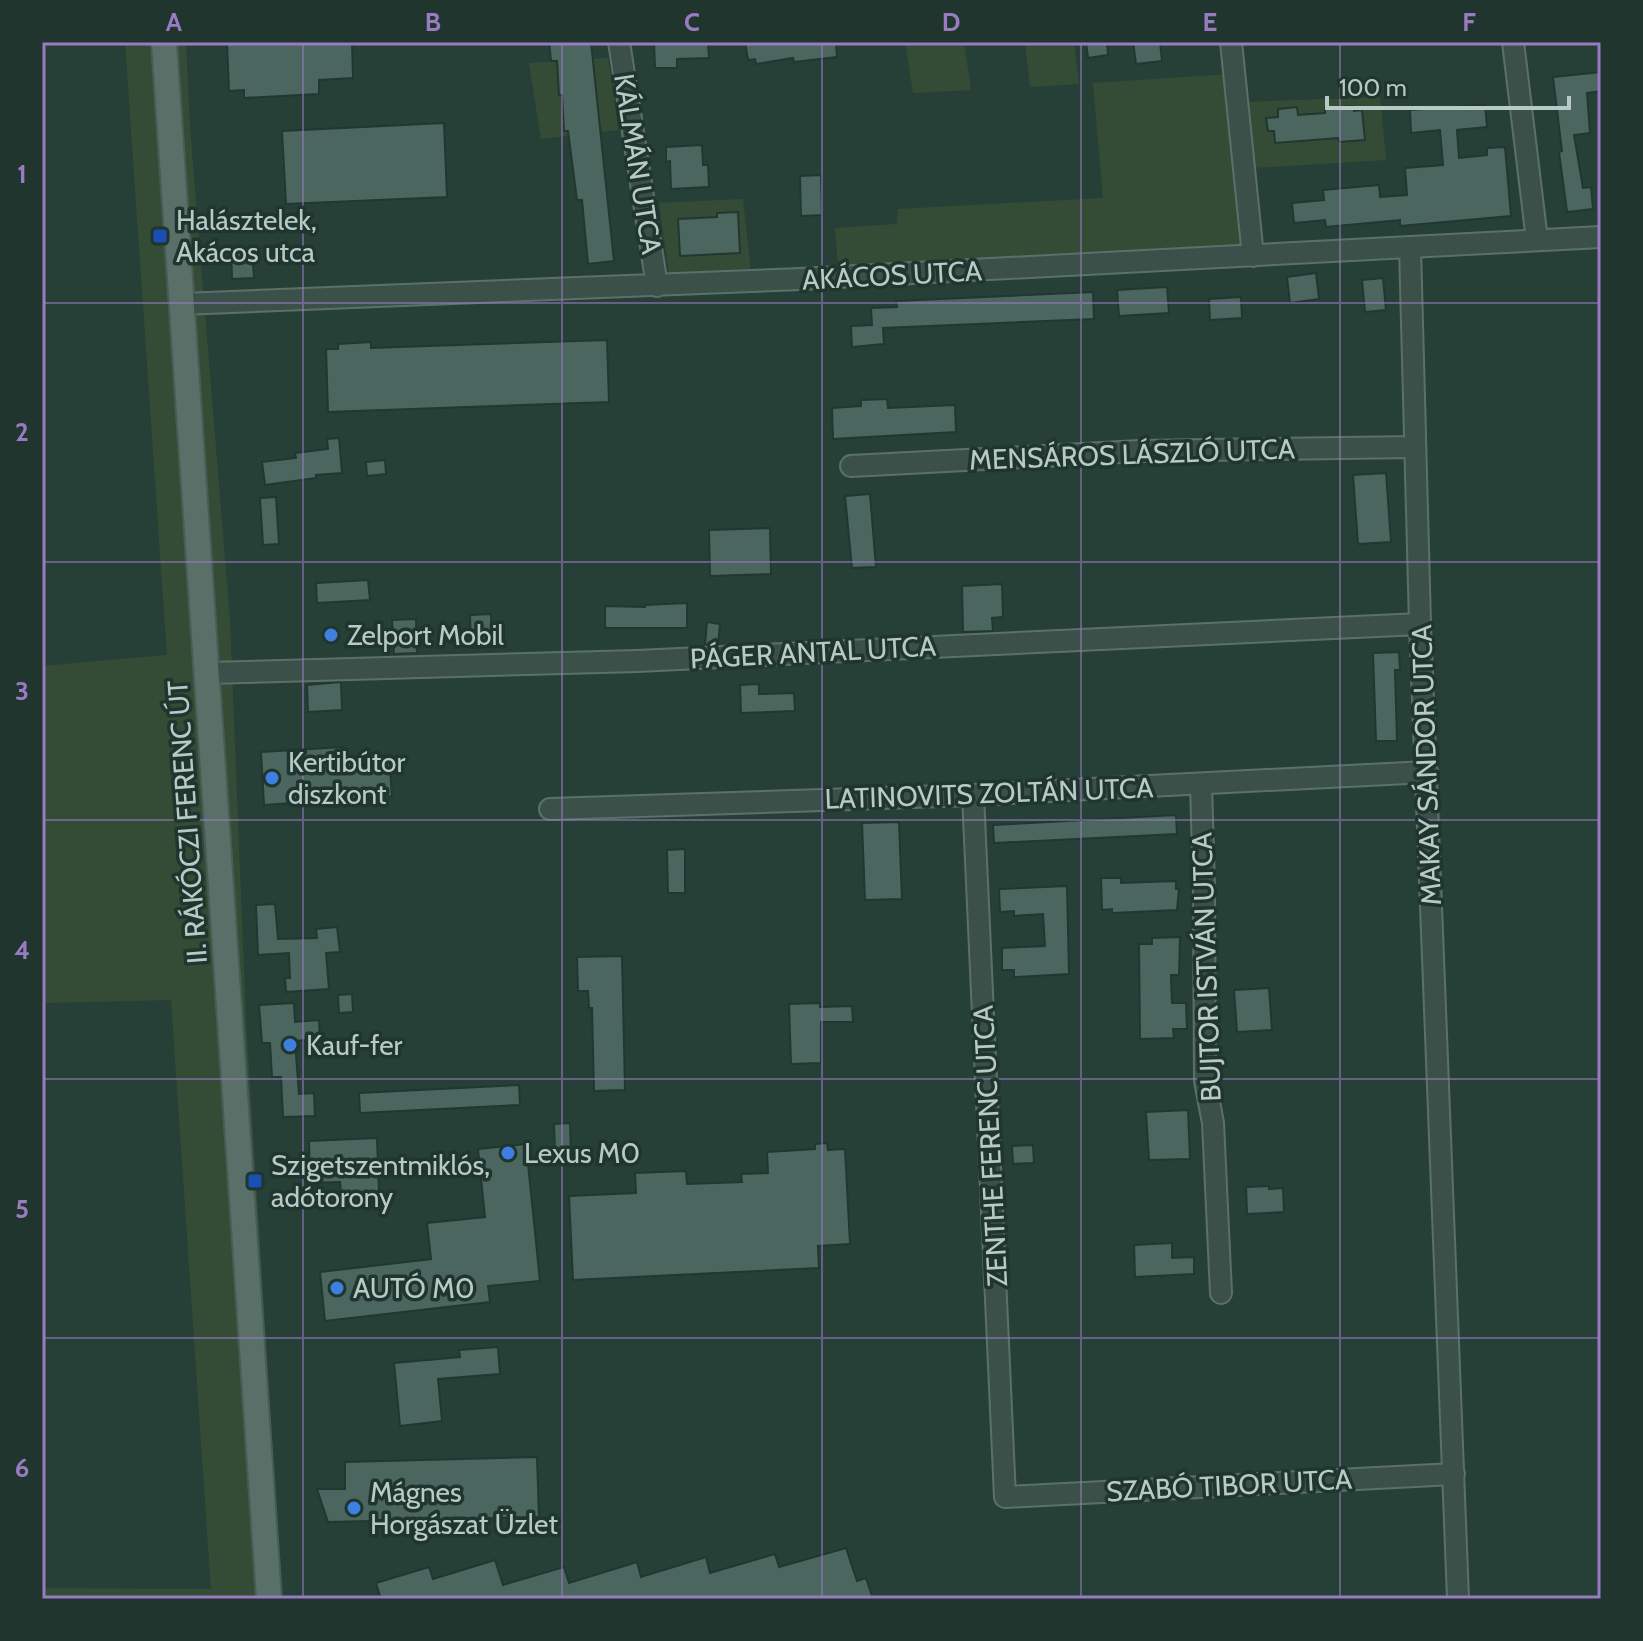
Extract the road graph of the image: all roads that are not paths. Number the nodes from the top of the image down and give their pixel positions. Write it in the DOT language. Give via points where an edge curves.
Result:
graph roads {
  1 [pos="164,42"];
  2 [pos="619,42"];
  3 [pos="1231,42"];
  4 [pos="1513,42"];
  5 [pos="1601,237"];
  6 [pos="1537,240"];
  7 [pos="1410,247"];
  8 [pos="1253,256"];
  9 [pos="657,286"];
  10 [pos="182,304"];
  11 [pos="1414,447"];
  12 [pos="851,466"];
  13 [pos="1420,624"];
  14 [pos="207,673"];
  15 [pos="1427,772"];
  16 [pos="1201,784"];
  17 [pos="973,795"];
  18 [pos="550,809"];
  19 [pos="1221,1293"];
  20 [pos="1454,1474"];
  21 [pos="1005,1497"];
  22 [pos="269,1599"];
  23 [pos="1458,1599"];
  1 -- 10 [label="main road, II. RÁKÓCZI FERENC ÚT"];
  2 -- 9 [label="street, KÁLMÁN UTCA"];
  3 -- 8 [label="street"];
  4 -- 6 [label="street"];
  5 -- 6 [label="street, AKÁCOS UTCA"];
  6 -- 7 [label="street, AKÁCOS UTCA"];
  7 -- 8 [label="street, AKÁCOS UTCA"];
  7 -- 11 [label="street, MAKAY SÁNDOR UTCA"];
  8 -- 9 [label="street, AKÁCOS UTCA"];
  9 -- 10 [label="street, AKÁCOS UTCA"];
  10 -- 14 [label="main road, II. RÁKÓCZI FERENC ÚT"];
  11 -- 12 [label="street, MENSÁROS LÁSZLÓ UTCA" via="1140,451"];
  11 -- 13 [label="street, MAKAY SÁNDOR UTCA"];
  13 -- 14 [label="street, PÁGER ANTAL UTCA" via="637,661"];
  13 -- 15 [label="street, MAKAY SÁNDOR UTCA"];
  14 -- 22 [label="main road, II. RÁKÓCZI FERENC ÚT"];
  15 -- 16 [label="street, LATINOVITS ZOLTÁN UTCA"];
  15 -- 20 [label="street, MAKAY SÁNDOR UTCA"];
  16 -- 17 [label="street, LATINOVITS ZOLTÁN UTCA"];
  16 -- 19 [label="street, BUJTOR ISTVÁN UTCA" via="1205,1081 1213,1123"];
  17 -- 18 [label="street, LATINOVITS ZOLTÁN UTCA"];
  17 -- 21 [label="street, ZENTHE FERENC UTCA"];
  20 -- 21 [label="street, SZABÓ TIBOR UTCA"];
  20 -- 23 [label="street, MAKAY SÁNDOR UTCA"];
}
